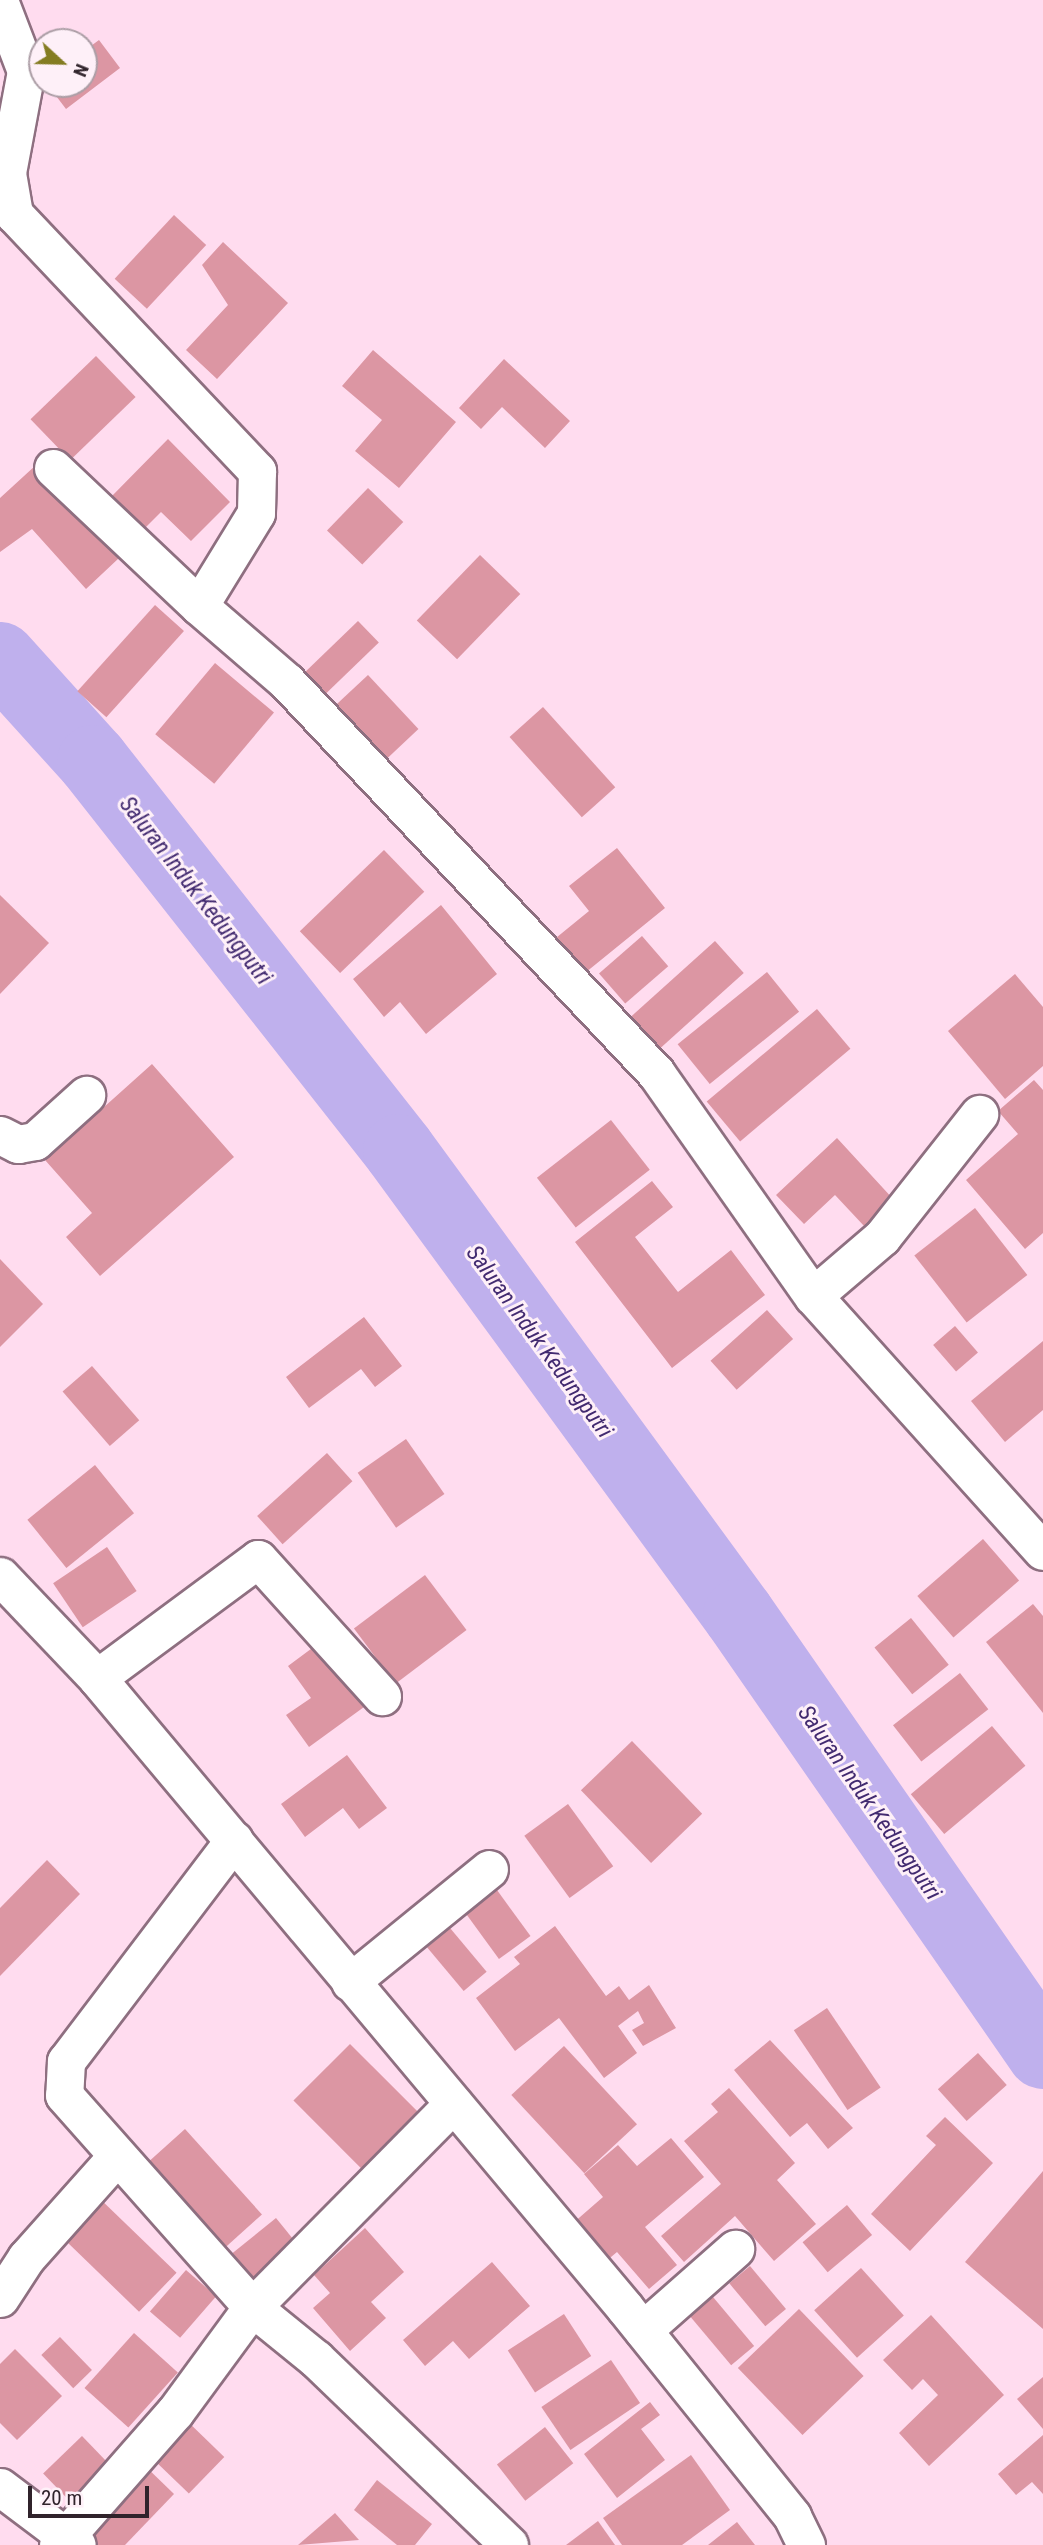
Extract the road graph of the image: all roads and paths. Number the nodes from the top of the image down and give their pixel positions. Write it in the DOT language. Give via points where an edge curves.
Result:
graph roads {
  1 [pos="0,3"];
  2 [pos="53,468"];
  3 [pos="199,606"];
  4 [pos="86,1095"];
  5 [pos="979,1114"];
  6 [pos="0,1135"];
  7 [pos="813,1296"];
  8 [pos="1043,1551"];
  9 [pos="0,1576"];
  10 [pos="97,1678"];
  11 [pos="382,1696"];
  12 [pos="234,1840"];
  13 [pos="489,1869"];
  14 [pos="350,1982"];
  15 [pos="453,2104"];
  16 [pos="117,2156"];
  17 [pos="735,2249"];
  18 [pos="0,2298"];
  19 [pos="252,2307"];
  20 [pos="643,2330"];
  21 [pos="0,2487"];
  22 [pos="67,2542"];
  23 [pos="509,2545"];
  24 [pos="806,2545"];
  1 -- 3 [label="street" via="26,71 7,173 15,214 257,471 256,513"];
  2 -- 3 [label="street"];
  3 -- 7 [label="street" via="287,682 656,1073"];
  4 -- 6 [label="street" via="35,1141 19,1144"];
  5 -- 7 [label="street" via="882,1237"];
  7 -- 8 [label="street"];
  9 -- 10 [label="street"];
  10 -- 11 [label="street" via="258,1559"];
  10 -- 12 [label="street"];
  12 -- 14 [label="street"];
  12 -- 16 [label="street" via="66,2061 64,2095"];
  13 -- 14 [label="street"];
  14 -- 15 [label="street"];
  15 -- 19 [label="street"];
  15 -- 20 [label="street"];
  16 -- 18 [label="street" via="26,2258"];
  16 -- 19 [label="street"];
  17 -- 20 [label="street"];
  19 -- 22 [label="street" via="175,2412"];
  19 -- 23 [label="street" via="316,2359"];
  20 -- 24 [label="street" via="792,2516"];
  21 -- 22 [label="street"];
}
